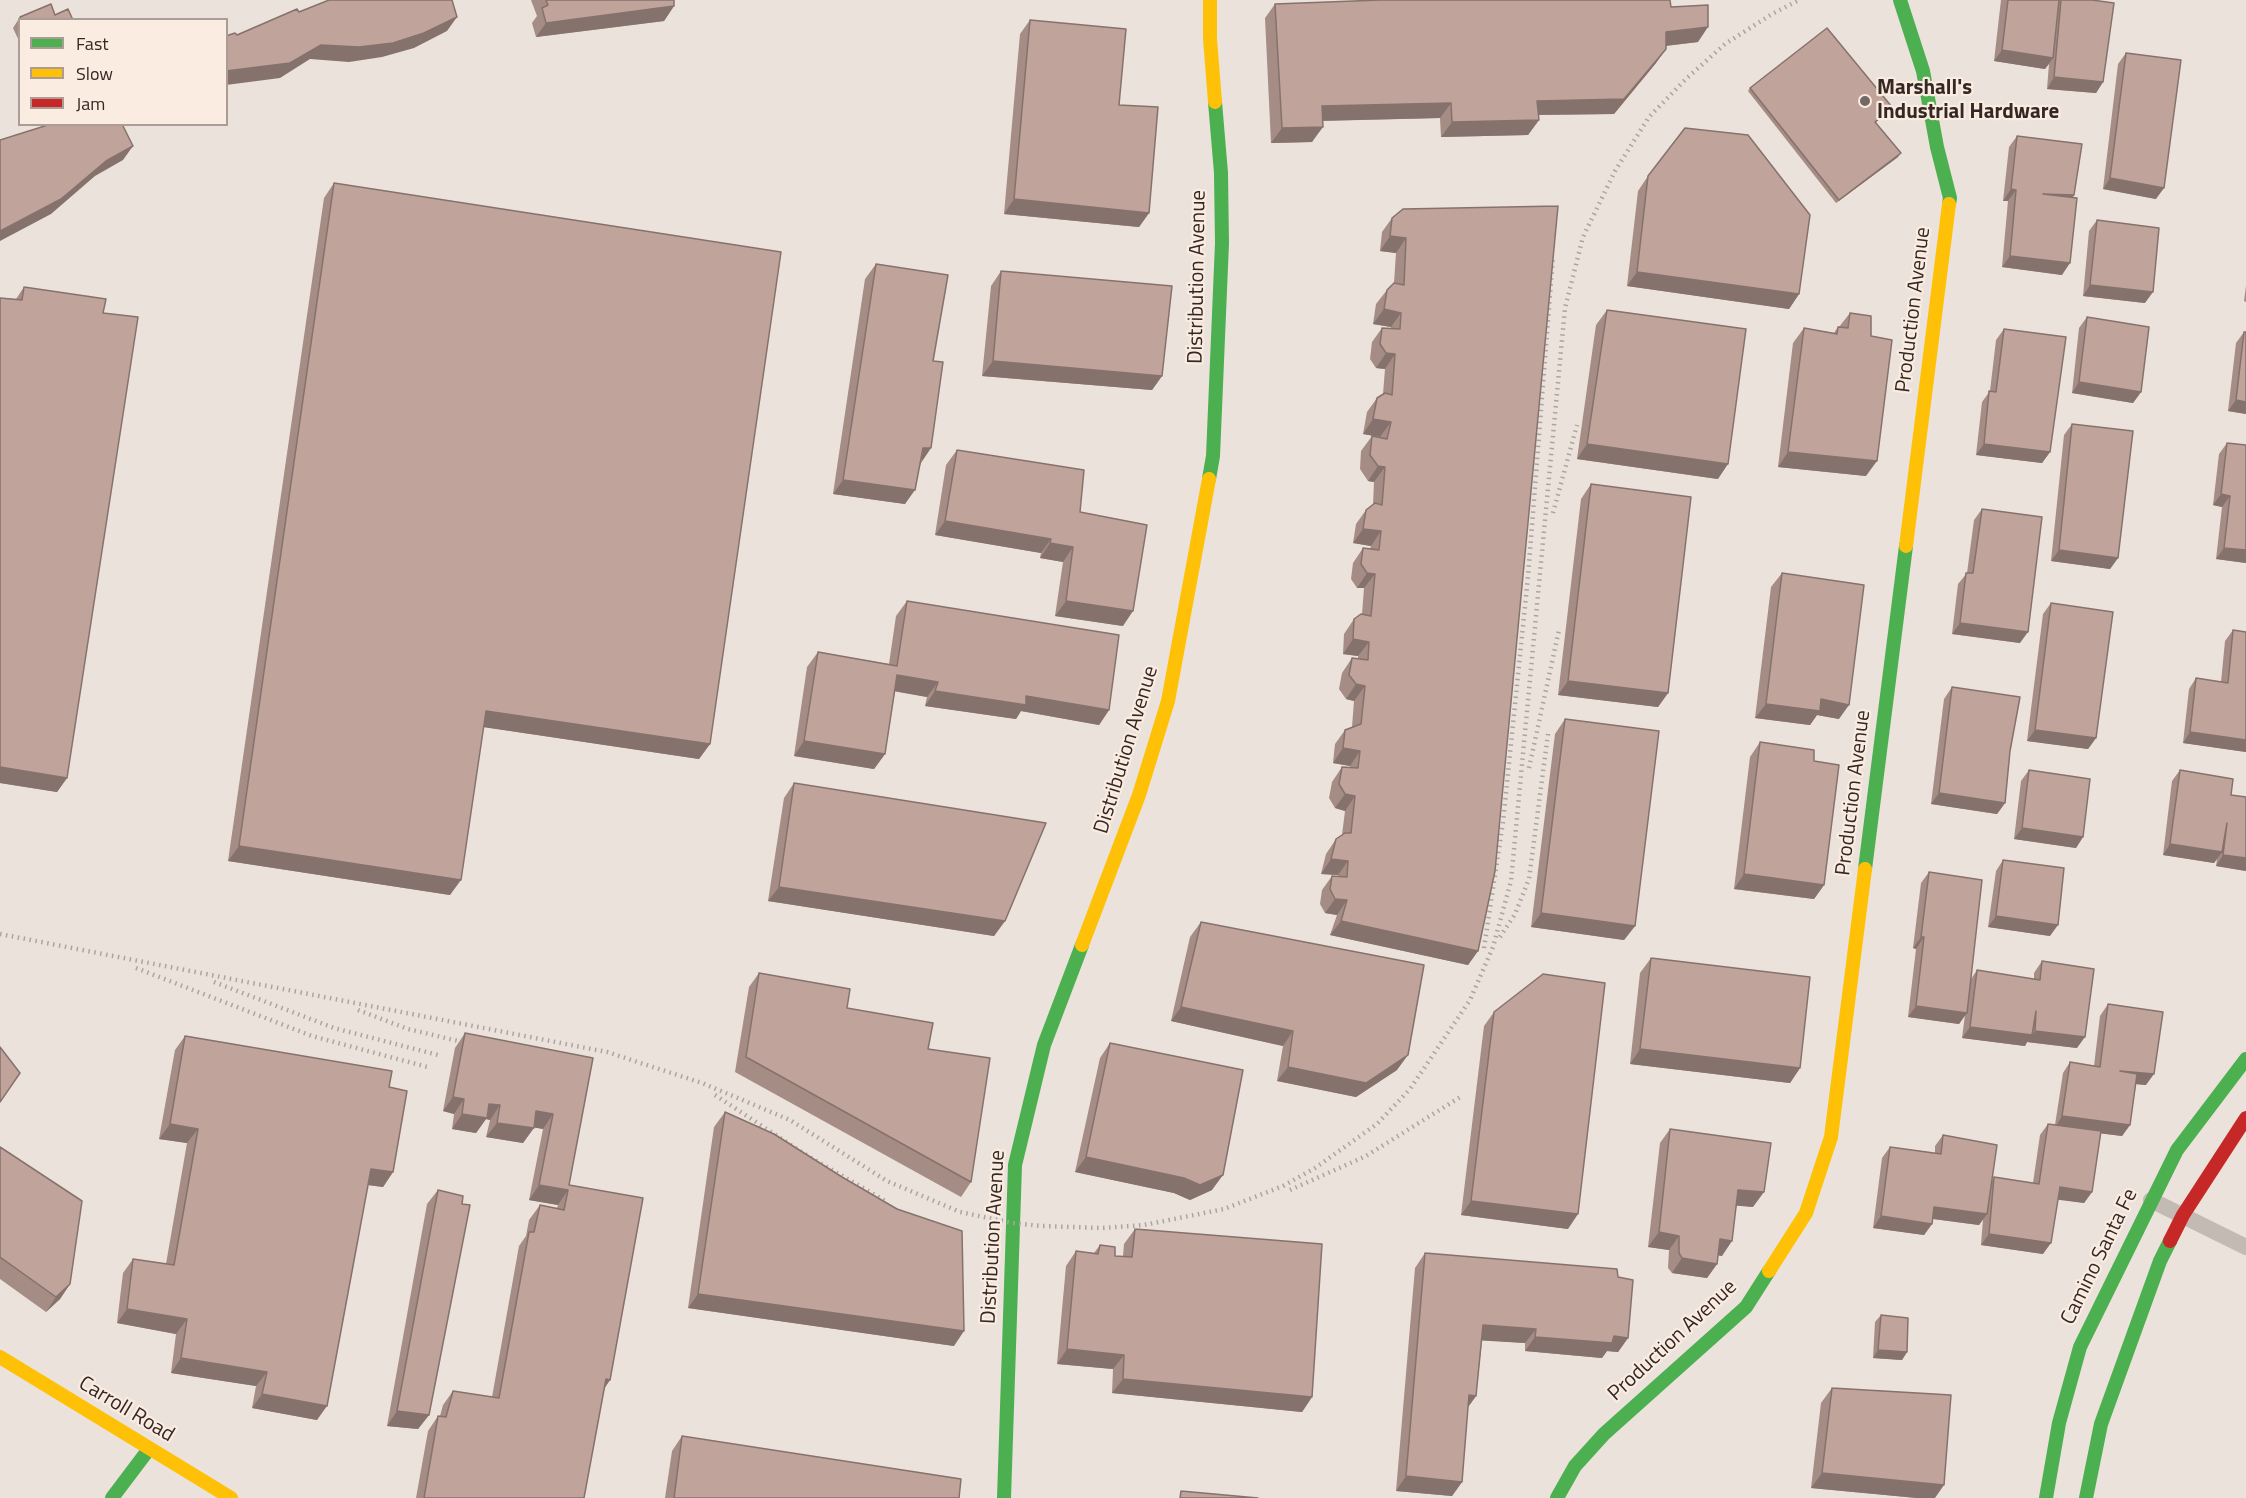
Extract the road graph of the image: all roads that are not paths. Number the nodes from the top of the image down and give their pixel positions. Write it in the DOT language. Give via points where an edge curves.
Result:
graph roads {
  1 [pos="1210,0"];
  2 [pos="1900,0"];
  3 [pos="2246,1059"];
  4 [pos="2246,1118"];
  5 [pos="2151,1200"];
  6 [pos="2183,1215"];
  7 [pos="2246,1247"];
  8 [pos="0,1357"];
  9 [pos="149,1449"];
  10 [pos="112,1498"];
  11 [pos="231,1498"];
  12 [pos="1004,1498"];
  13 [pos="1557,1498"];
  14 [pos="2046,1498"];
  15 [pos="2086,1498"];
  1 -- 12 [label="street, Distribution Avenue" via="1222,243 1213,456 1168,701 1139,795 1044,1045 1015,1166"];
  2 -- 13 [label="street, Production Avenue" via="1923,71 1950,198 1831,1137 1806,1213 1746,1306 1604,1434 1575,1466"];
  3 -- 5 [label="street, Camino Santa Fe" via="2177,1150"];
  4 -- 6 [label="street"];
  5 -- 6 [label="street"];
  5 -- 14 [label="street, Camino Santa Fe" via="2080,1347 2059,1423"];
  6 -- 7 [label="street"];
  6 -- 15 [label="street" via="2160,1261 2101,1424"];
  8 -- 9 [label="street, Carroll Road"];
  9 -- 10 [label="street"];
  9 -- 11 [label="street, Carroll Road"];
}
